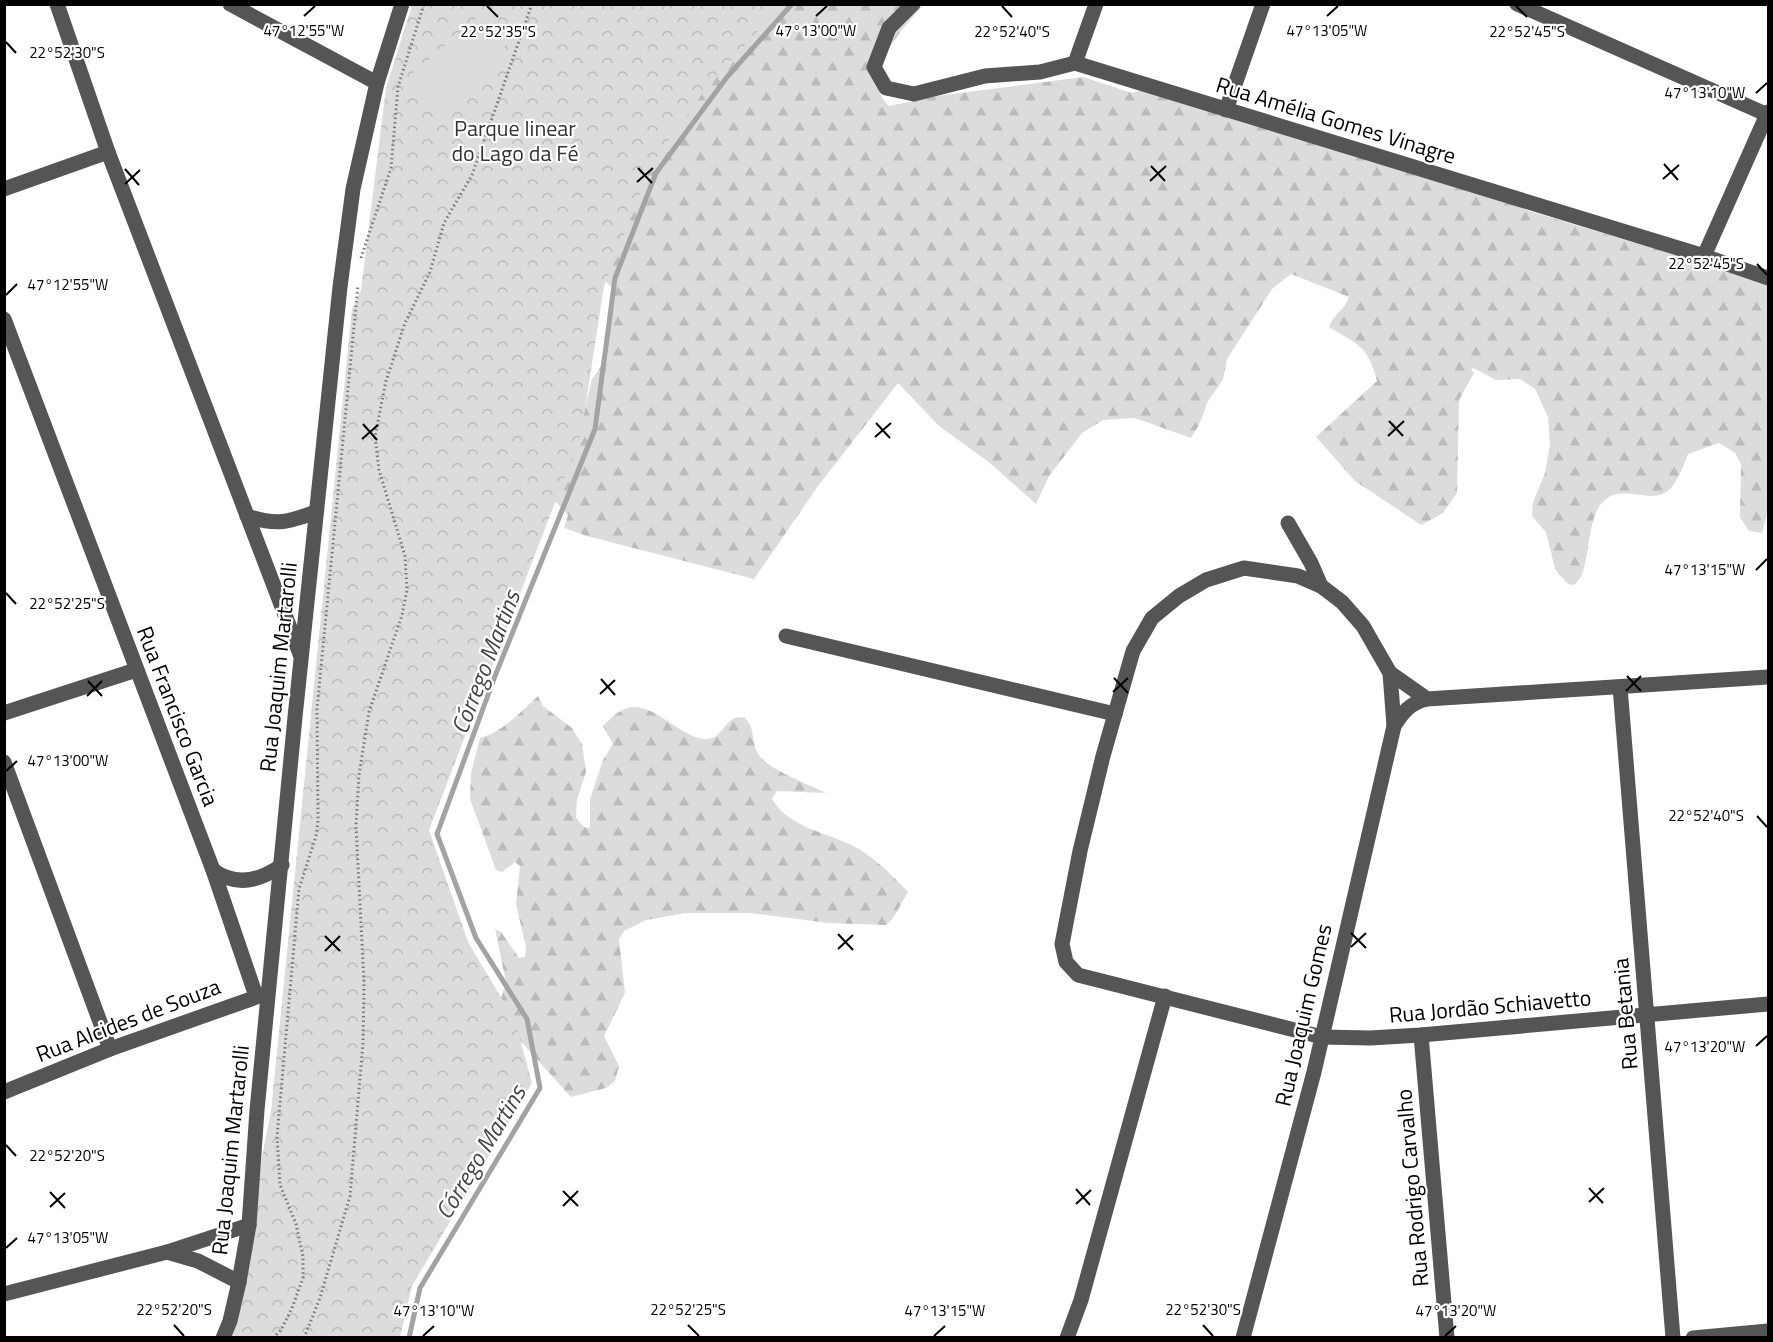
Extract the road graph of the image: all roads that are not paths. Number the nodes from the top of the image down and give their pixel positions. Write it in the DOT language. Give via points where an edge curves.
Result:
graph roads {
  1 [pos="57,4"];
  2 [pos="230,4"];
  3 [pos="402,4"];
  4 [pos="913,4"];
  5 [pos="1096,4"];
  6 [pos="1263,4"];
  7 [pos="1517,4"];
  8 [pos="1075,63"];
  9 [pos="377,83"];
  10 [pos="1226,110"];
  11 [pos="1768,114"];
  12 [pos="108,152"];
  13 [pos="4,189"];
  14 [pos="1704,256"];
  15 [pos="1768,278"];
  16 [pos="4,319"];
  17 [pos="316,512"];
  18 [pos="247,516"];
  19 [pos="1288,523"];
  20 [pos="1321,586"];
  21 [pos="786,636"];
  22 [pos="302,657"];
  23 [pos="136,670"];
  24 [pos="1390,673"];
  25 [pos="1768,676"];
  26 [pos="1620,687"];
  27 [pos="1427,699"];
  28 [pos="4,713"];
  29 [pos="1115,714"];
  30 [pos="1394,726"];
  31 [pos="4,762"];
  32 [pos="282,865"];
  33 [pos="213,870"];
  34 [pos="262,994"];
  35 [pos="1165,996"];
  36 [pos="1768,1004"];
  37 [pos="1648,1015"];
  38 [pos="1421,1035"];
  39 [pos="1322,1037"];
  40 [pos="110,1049"];
  41 [pos="4,1092"];
  42 [pos="249,1225"];
  43 [pos="167,1252"];
  44 [pos="239,1282"];
  45 [pos="4,1294"];
  46 [pos="1768,1331"];
  47 [pos="223,1338"];
  48 [pos="1067,1338"];
  49 [pos="1242,1338"];
  50 [pos="1448,1338"];
  51 [pos="1673,1338"];
  52 [pos="1693,1338"];
  1 -- 12 [label="street"];
  2 -- 9 [label="street"];
  3 -- 9 [label="street, Rua Joaquim Martarolli"];
  4 -- 8 [label="street" via="889,28 874,67 886,88 914,94 985,76 1040,72"];
  5 -- 8 [label="street"];
  6 -- 10 [label="street"];
  7 -- 11 [label="street"];
  8 -- 10 [label="street, Rua Amélia Gomes Vinagre"];
  9 -- 17 [label="street, Rua Joaquim Martarolli" via="353,189"];
  10 -- 14 [label="street, Rua Amélia Gomes Vinagre"];
  11 -- 14 [label="street"];
  12 -- 13 [label="street"];
  12 -- 18 [label="street"];
  14 -- 15 [label="street, Rua Amélia Gomes Vinagre"];
  16 -- 23 [label="street, Rua Francisco Garcia"];
  17 -- 18 [label="street" via="292,520 267,522"];
  17 -- 22 [label="street, Rua Joaquim Martarolli"];
  18 -- 22 [label="street"];
  19 -- 20 [label="street"];
  20 -- 24 [label="street" via="1363,626"];
  20 -- 29 [label="street, Rua Jordão Schiavetto" via="1299,576 1244,568 1206,580 1179,596 1152,618 1132,651"];
  21 -- 29 [label="street"];
  22 -- 32 [label="street, Rua Joaquim Martarolli"];
  23 -- 28 [label="street"];
  23 -- 33 [label="street, Rua Francisco Garcia"];
  24 -- 27 [label="street"];
  24 -- 30 [label="street"];
  25 -- 26 [label="street"];
  26 -- 27 [label="street"];
  26 -- 37 [label="street, Rua Betania"];
  27 -- 30 [label="street, Rua Joaquim Gomes" via="1409,706"];
  29 -- 35 [label="street, Rua Jordão Schiavetto" via="1080,851 1062,944 1066,962 1078,975"];
  30 -- 39 [label="street, Rua Joaquim Gomes"];
  31 -- 40 [label="street"];
  32 -- 33 [label="street" via="268,875 237,880 224,878"];
  32 -- 34 [label="street, Rua Joaquim Martarolli"];
  33 -- 34 [label="street, Rua Francisco Garcia"];
  34 -- 40 [label="street, Rua Alcides de Souza"];
  34 -- 42 [label="street, Rua Joaquim Martarolli"];
  35 -- 39 [label="street, Rua Jordão Schiavetto"];
  35 -- 48 [label="street"];
  36 -- 37 [label="street, Rua Jordão Schiavetto"];
  37 -- 38 [label="street, Rua Jordão Schiavetto"];
  37 -- 51 [label="street, Rua Betania"];
  38 -- 39 [label="street, Rua Jordão Schiavetto"];
  38 -- 50 [label="street, Rua Rodrigo Carvalho"];
  39 -- 49 [label="street, Rua Joaquim Gomes"];
  40 -- 41 [label="street, Rua Alcides de Souza"];
  42 -- 43 [label="street"];
  42 -- 44 [label="street, Rua Joaquim Martarolli"];
  43 -- 44 [label="street"];
  43 -- 45 [label="street"];
  44 -- 47 [label="street, Rua Joaquim Martarolli"];
  46 -- 52 [label="street"];
}
